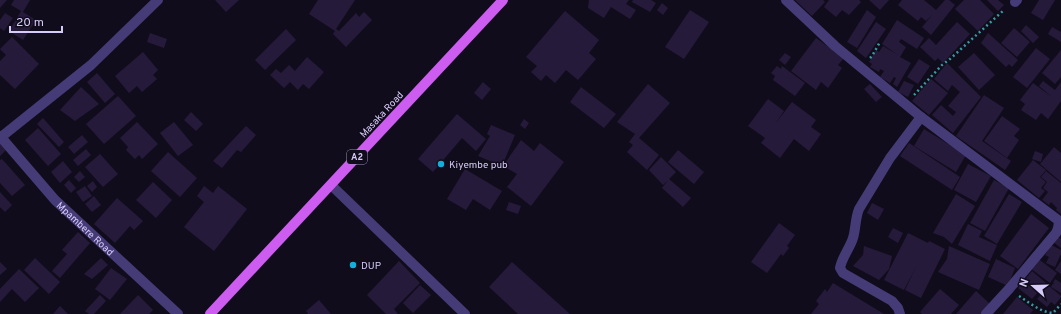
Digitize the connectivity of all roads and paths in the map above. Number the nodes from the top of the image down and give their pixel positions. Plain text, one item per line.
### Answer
1 (158, 0) edge
2 (503, 0) edge
3 (786, 0) edge
4 (1016, 1) edge
5 (905, 104) junction
6 (921, 117) junction
7 (0, 136) edge
8 (331, 185) junction
9 (1009, 289) junction
10 (1061, 304) edge
11 (178, 314) edge
12 (210, 314) edge
13 (465, 314) edge
14 (900, 314) edge
15 (986, 314) edge

1 - 7 street
2 - 8 main road, Masaka Road / A2
3 - 5 street
4 - 5 path
5 - 6 street
6 - 9 street
6 - 14 street
7 - 11 street, Mpambere Road
8 - 12 main road, Masaka Road / A2
8 - 13 street
9 - 10 path
9 - 15 street

